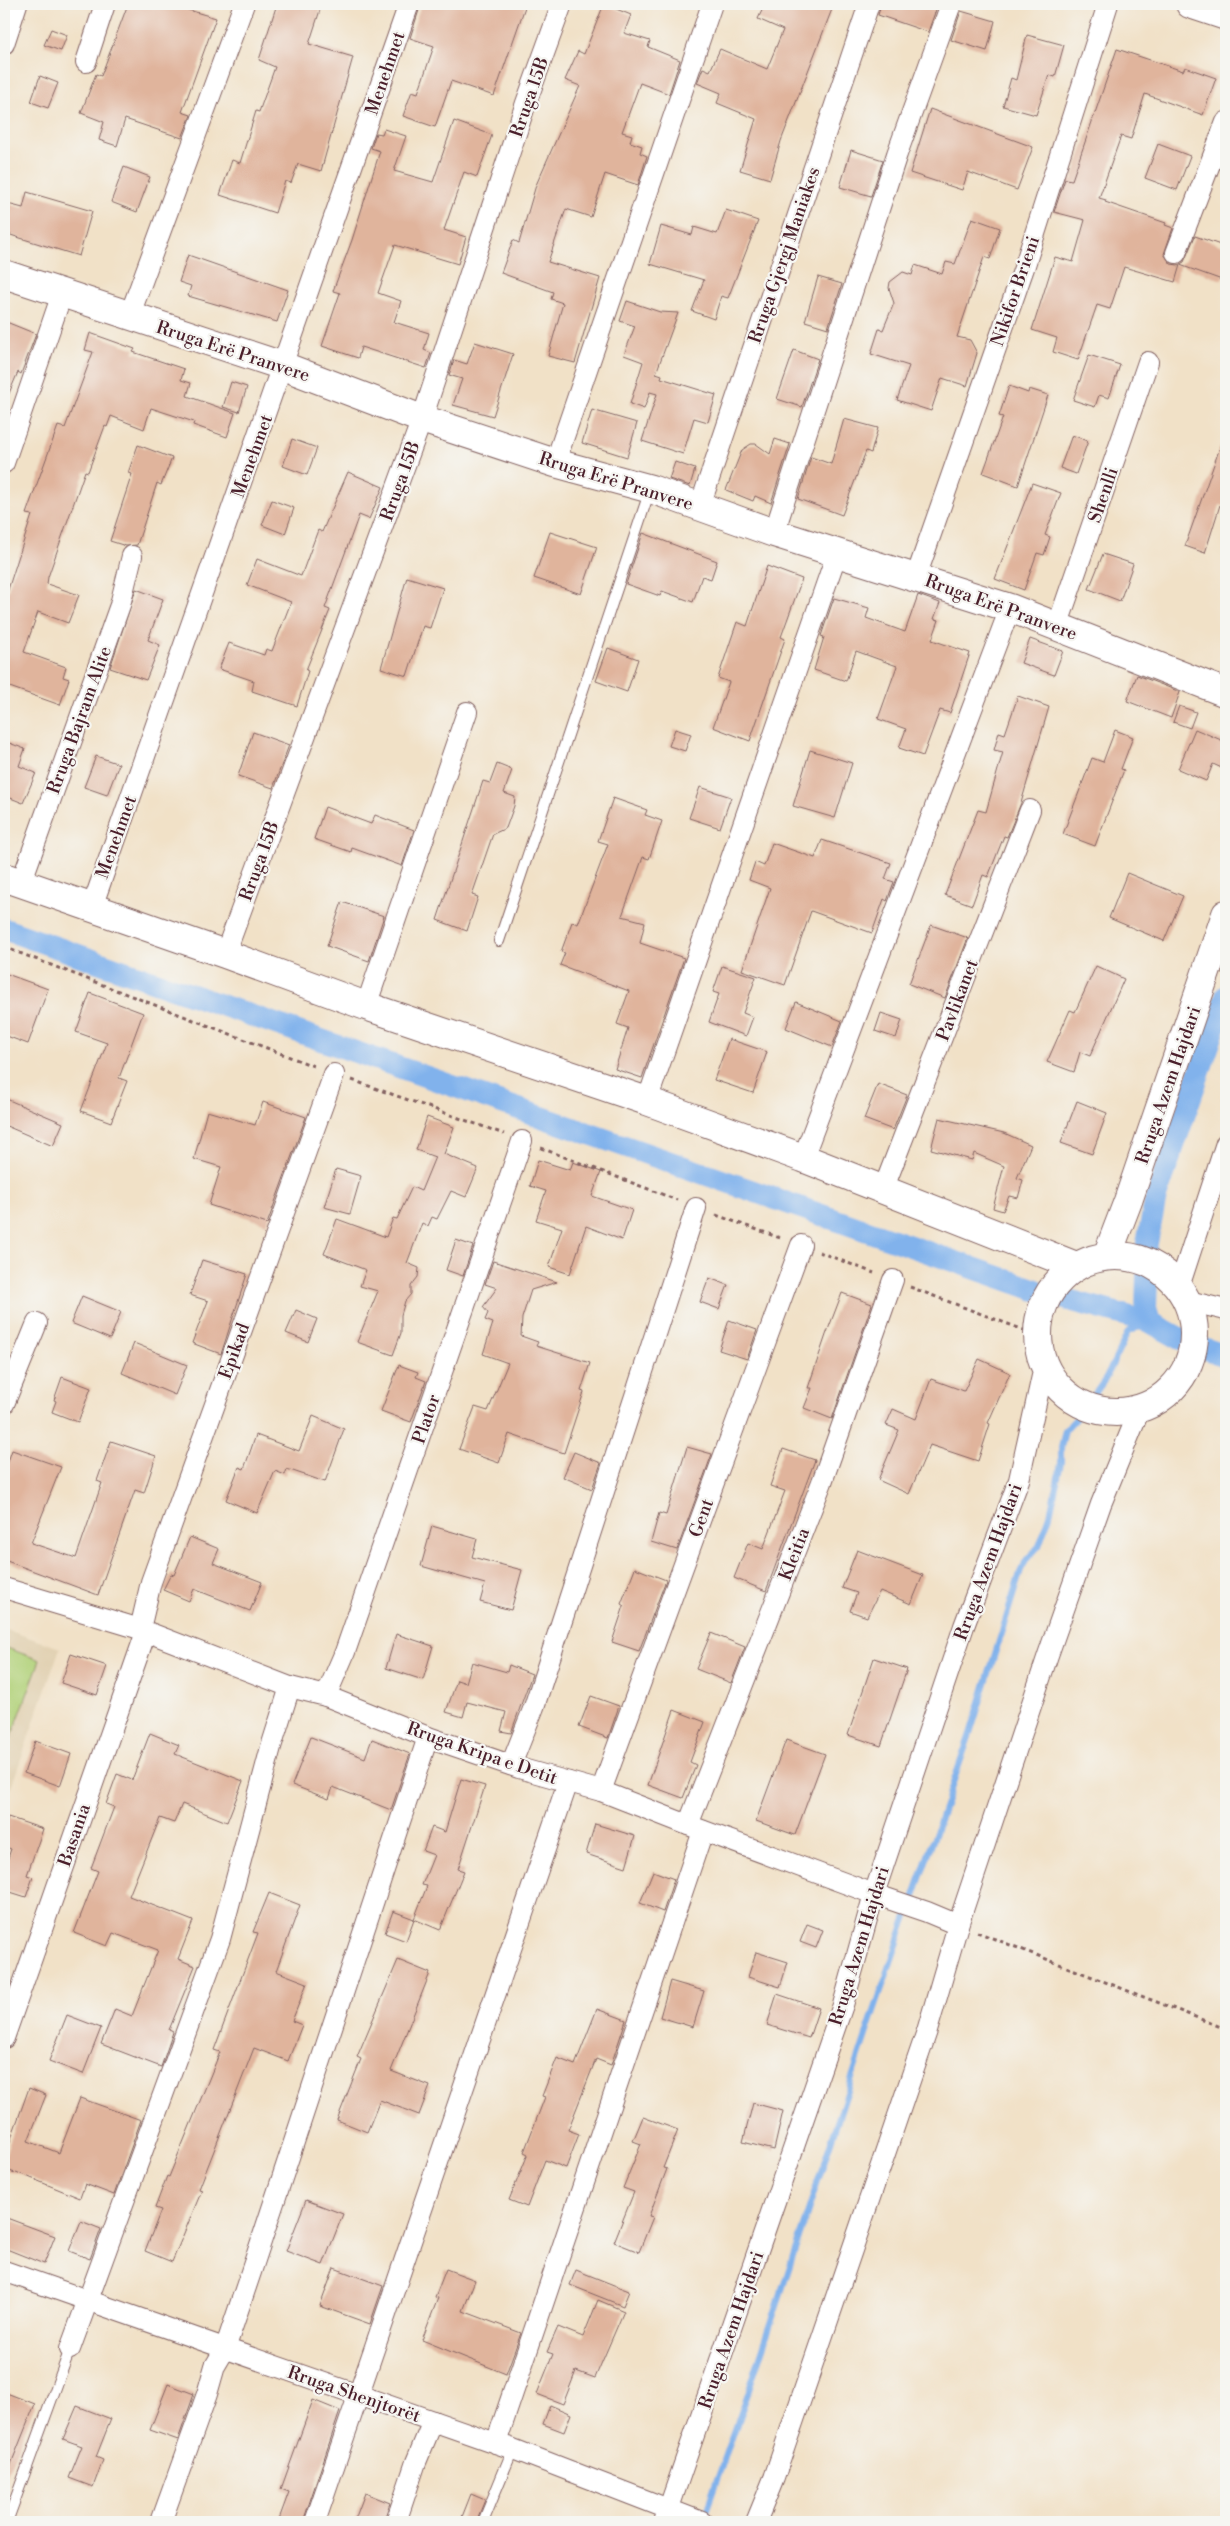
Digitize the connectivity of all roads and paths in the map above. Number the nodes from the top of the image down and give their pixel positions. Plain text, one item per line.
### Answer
1 (17, 4) edge
2 (105, 4) edge
3 (244, 4) edge
4 (409, 4) edge
5 (562, 4) edge
6 (712, 4) edge
7 (869, 4) edge
8 (952, 4) edge
9 (1108, 4) edge
10 (1190, 4) edge
11 (1226, 16) edge
12 (4, 44) edge
13 (86, 62) dead end
14 (1226, 122) edge
15 (1176, 253) dead end
16 (4, 274) edge
17 (62, 294) junction
18 (129, 316) junction
19 (1148, 362) dead end
20 (283, 366) junction
21 (422, 419) junction
22 (4, 463) edge
23 (555, 463) junction
24 (651, 489) junction
25 (700, 506) junction
26 (774, 533) junction
27 (837, 553) junction
28 (132, 556) dead end
29 (916, 577) junction
30 (1010, 608) junction
31 (1057, 627) junction
32 (1226, 694) edge
33 (467, 712) dead end
34 (1030, 810) dead end
35 (12, 880) edge
36 (92, 907) junction
37 (1226, 914) edge
38 (499, 941) dead end
39 (225, 954) junction
40 (366, 1006) junction
41 (334, 1074) dead end
42 (647, 1101) junction
43 (522, 1141) dead end
44 (1226, 1143) edge
45 (803, 1158) junction
46 (883, 1190) junction
47 (696, 1208) dead end
48 (801, 1245) dead end
49 (1107, 1256) junction
50 (1076, 1266) junction
51 (893, 1280) dead end
52 (1183, 1294) junction
53 (1226, 1310) edge
54 (37, 1323) dead end
55 (1044, 1367) junction
56 (4, 1404) edge
57 (1140, 1409) junction
58 (4, 1588) edge
59 (143, 1631) junction
60 (290, 1687) junction
61 (326, 1696) junction
62 (428, 1737) junction
63 (511, 1765) junction
64 (568, 1782) junction
65 (601, 1791) junction
66 (696, 1828) junction
67 (874, 1894) junction
68 (958, 1925) junction
69 (1226, 2029) edge
70 (4, 2038) edge
71 (4, 2272) edge
72 (87, 2300) junction
73 (70, 2349) joint
74 (225, 2349) junction
75 (360, 2394) junction
76 (433, 2421) junction
77 (504, 2446) junction
78 (667, 2515) edge
79 (696, 2520) edge
80 (7, 2522) edge
81 (161, 2522) edge
82 (315, 2522) edge
83 (396, 2522) edge
84 (483, 2522) edge
85 (756, 2522) edge

1 - 12 street
2 - 13 street
3 - 18 street
4 - 20 street, Menehmet
5 - 21 street, Rruga 15B
6 - 23 street
7 - 25 street, Rruga Gjergj Maniakes
8 - 26 street
9 - 29 street, Nikifor Brieni
10 - 11 street
14 - 15 street
16 - 17 street, Rruga Erë Pranvere
17 - 18 street, Rruga Erë Pranvere
17 - 22 street
18 - 20 street, Rruga Erë Pranvere
19 - 31 street, Shenlli
20 - 21 street, Rruga Erë Pranvere
20 - 36 street, Menehmet
21 - 23 street, Rruga Erë Pranvere
21 - 39 street, Rruga 15B
23 - 24 street, Rruga Erë Pranvere
24 - 25 street, Rruga Erë Pranvere
24 - 38 lane
25 - 26 street, Rruga Erë Pranvere
26 - 27 street, Rruga Erë Pranvere
27 - 29 street, Rruga Erë Pranvere
27 - 42 street
28 - 35 street, Rruga Bajram Alite
29 - 30 street, Rruga Erë Pranvere
30 - 31 street, Rruga Erë Pranvere
30 - 45 street
31 - 32 street, Rruga Erë Pranvere
33 - 40 street
34 - 46 street, Pavlikanet
35 - 36 street
36 - 39 street
37 - 49 street, Rruga Azem Hajdari
39 - 40 street
40 - 42 street
41 - 59 street, Epikad
42 - 45 street
43 - 61 street, Plator
44 - 52 street
45 - 46 street
46 - 50 street
47 - 63 street
48 - 65 street, Gent
49 - 50 street, Rruga Azem Hajdari
49 - 52 street, Rruga Azem Hajdari
50 - 55 street, Rruga Azem Hajdari
51 - 66 street, Kleitia
52 - 53 street
52 - 57 street, Rruga Azem Hajdari
54 - 56 street
55 - 57 street, Rruga Azem Hajdari
55 - 67 street, Rruga Azem Hajdari
57 - 68 street
58 - 59 street, Rruga Kripa e Detit
59 - 60 street, Rruga Kripa e Detit
59 - 70 street, Basania
60 - 61 street, Rruga Kripa e Detit
60 - 72 street
61 - 62 street, Rruga Kripa e Detit
62 - 63 street, Rruga Kripa e Detit
62 - 74 street
63 - 64 street, Rruga Kripa e Detit
64 - 65 street, Rruga Kripa e Detit
64 - 75 street
65 - 66 street, Rruga Kripa e Detit
66 - 67 street, Rruga Kripa e Detit
66 - 77 street, Kleitia
67 - 68 street, Rruga Kripa e Detit
67 - 78 street, Rruga Azem Hajdari
68 - 69 path
68 - 85 street
71 - 72 street, Rruga Shenjtorët
72 - 73 street
72 - 74 street, Rruga Shenjtorët
73 - 80 lane
74 - 75 street, Rruga Shenjtorët
74 - 81 street
75 - 76 street, Rruga Shenjtorët
75 - 82 street
76 - 77 street, Rruga Shenjtorët
76 - 83 street
77 - 78 street, Rruga Shenjtorët
77 - 84 lane
78 - 79 street, Rruga Shenjtorët

